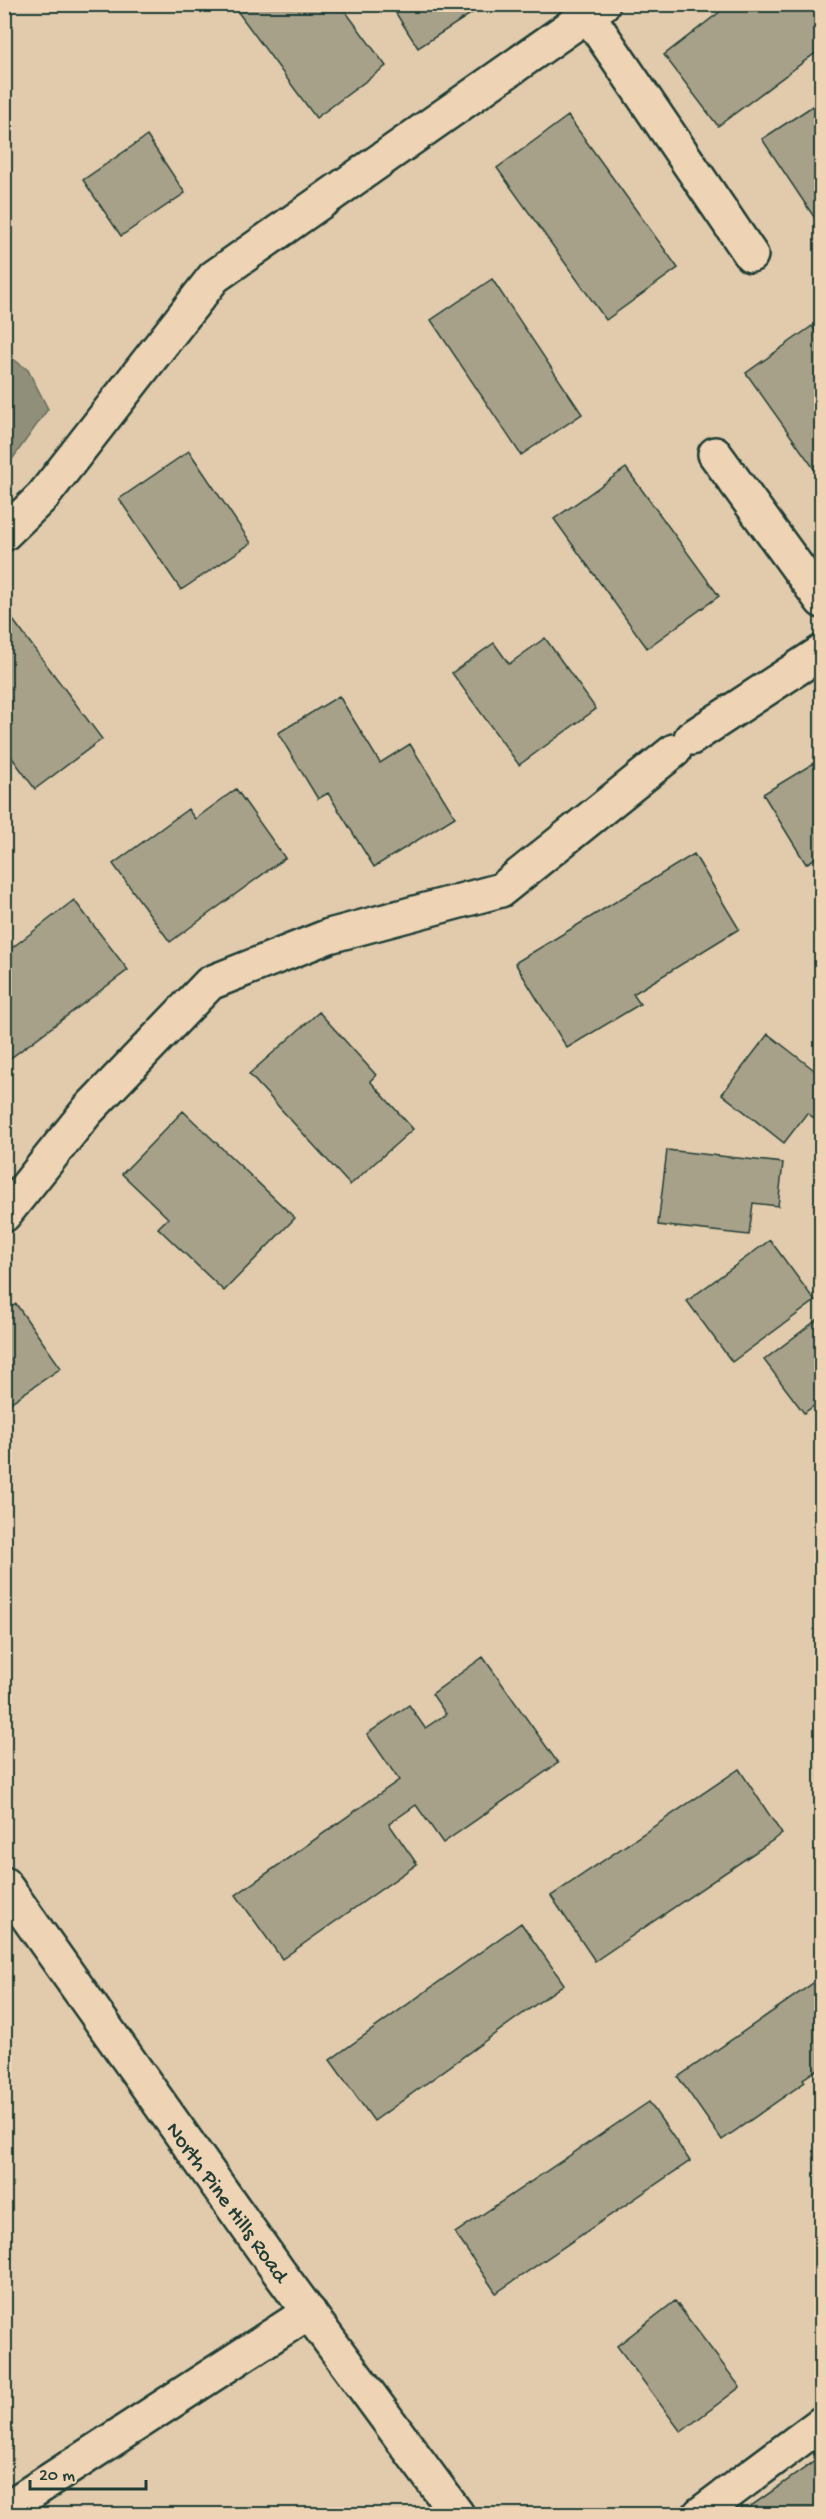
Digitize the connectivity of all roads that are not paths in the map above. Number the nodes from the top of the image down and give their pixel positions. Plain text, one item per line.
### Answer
1 (597, 8) edge
2 (751, 255) dead end
3 (715, 454) dead end
4 (4, 534) edge
5 (822, 601) edge
6 (822, 652) edge
7 (4, 1215) edge
8 (4, 1884) edge
9 (309, 2312) junction
10 (822, 2423) edge
11 (4, 2510) edge
12 (457, 2514) edge
13 (700, 2514) edge

1 - 2 street
1 - 4 street
3 - 5 street
6 - 7 street
8 - 9 street, North Pine Hills Road
9 - 11 street
9 - 12 street, North Pine Hills Road
10 - 13 street

